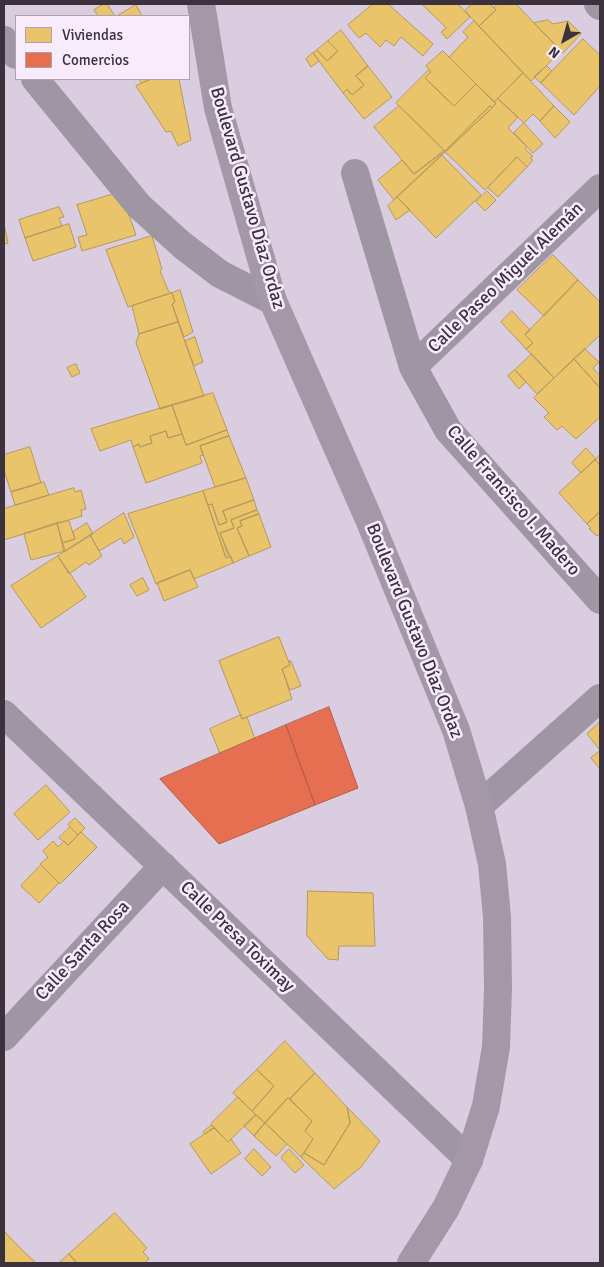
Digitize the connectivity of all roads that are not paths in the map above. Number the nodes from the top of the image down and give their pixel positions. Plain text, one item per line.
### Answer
1 (201, 4) edge
2 (4, 40) edge
3 (15, 54) edge
4 (37, 80) edge
5 (355, 173) dead end
6 (600, 188) edge
7 (273, 301) junction
8 (413, 368) junction
9 (600, 600) edge
10 (600, 698) edge
11 (4, 714) edge
12 (479, 806) junction
13 (163, 866) junction
14 (4, 1037) edge
15 (469, 1160) junction
16 (411, 1263) edge

1 - 7 main road, Boulevard Gustavo Díaz Ordaz
2 - 3 street
4 - 7 street
5 - 8 street, Calle Francisco I. Madero
6 - 8 street, Calle Paseo Miguel Alemán
7 - 12 main road, Boulevard Gustavo Díaz Ordaz
8 - 9 street, Calle Francisco I. Madero
10 - 12 street
11 - 13 street, Calle Presa Toximay
12 - 15 main road, Boulevard Gustavo Díaz Ordaz
13 - 14 street, Calle Santa Rosa
13 - 15 street, Calle Presa Toximay
15 - 16 main road, Boulevard Gustavo Díaz Ordaz

